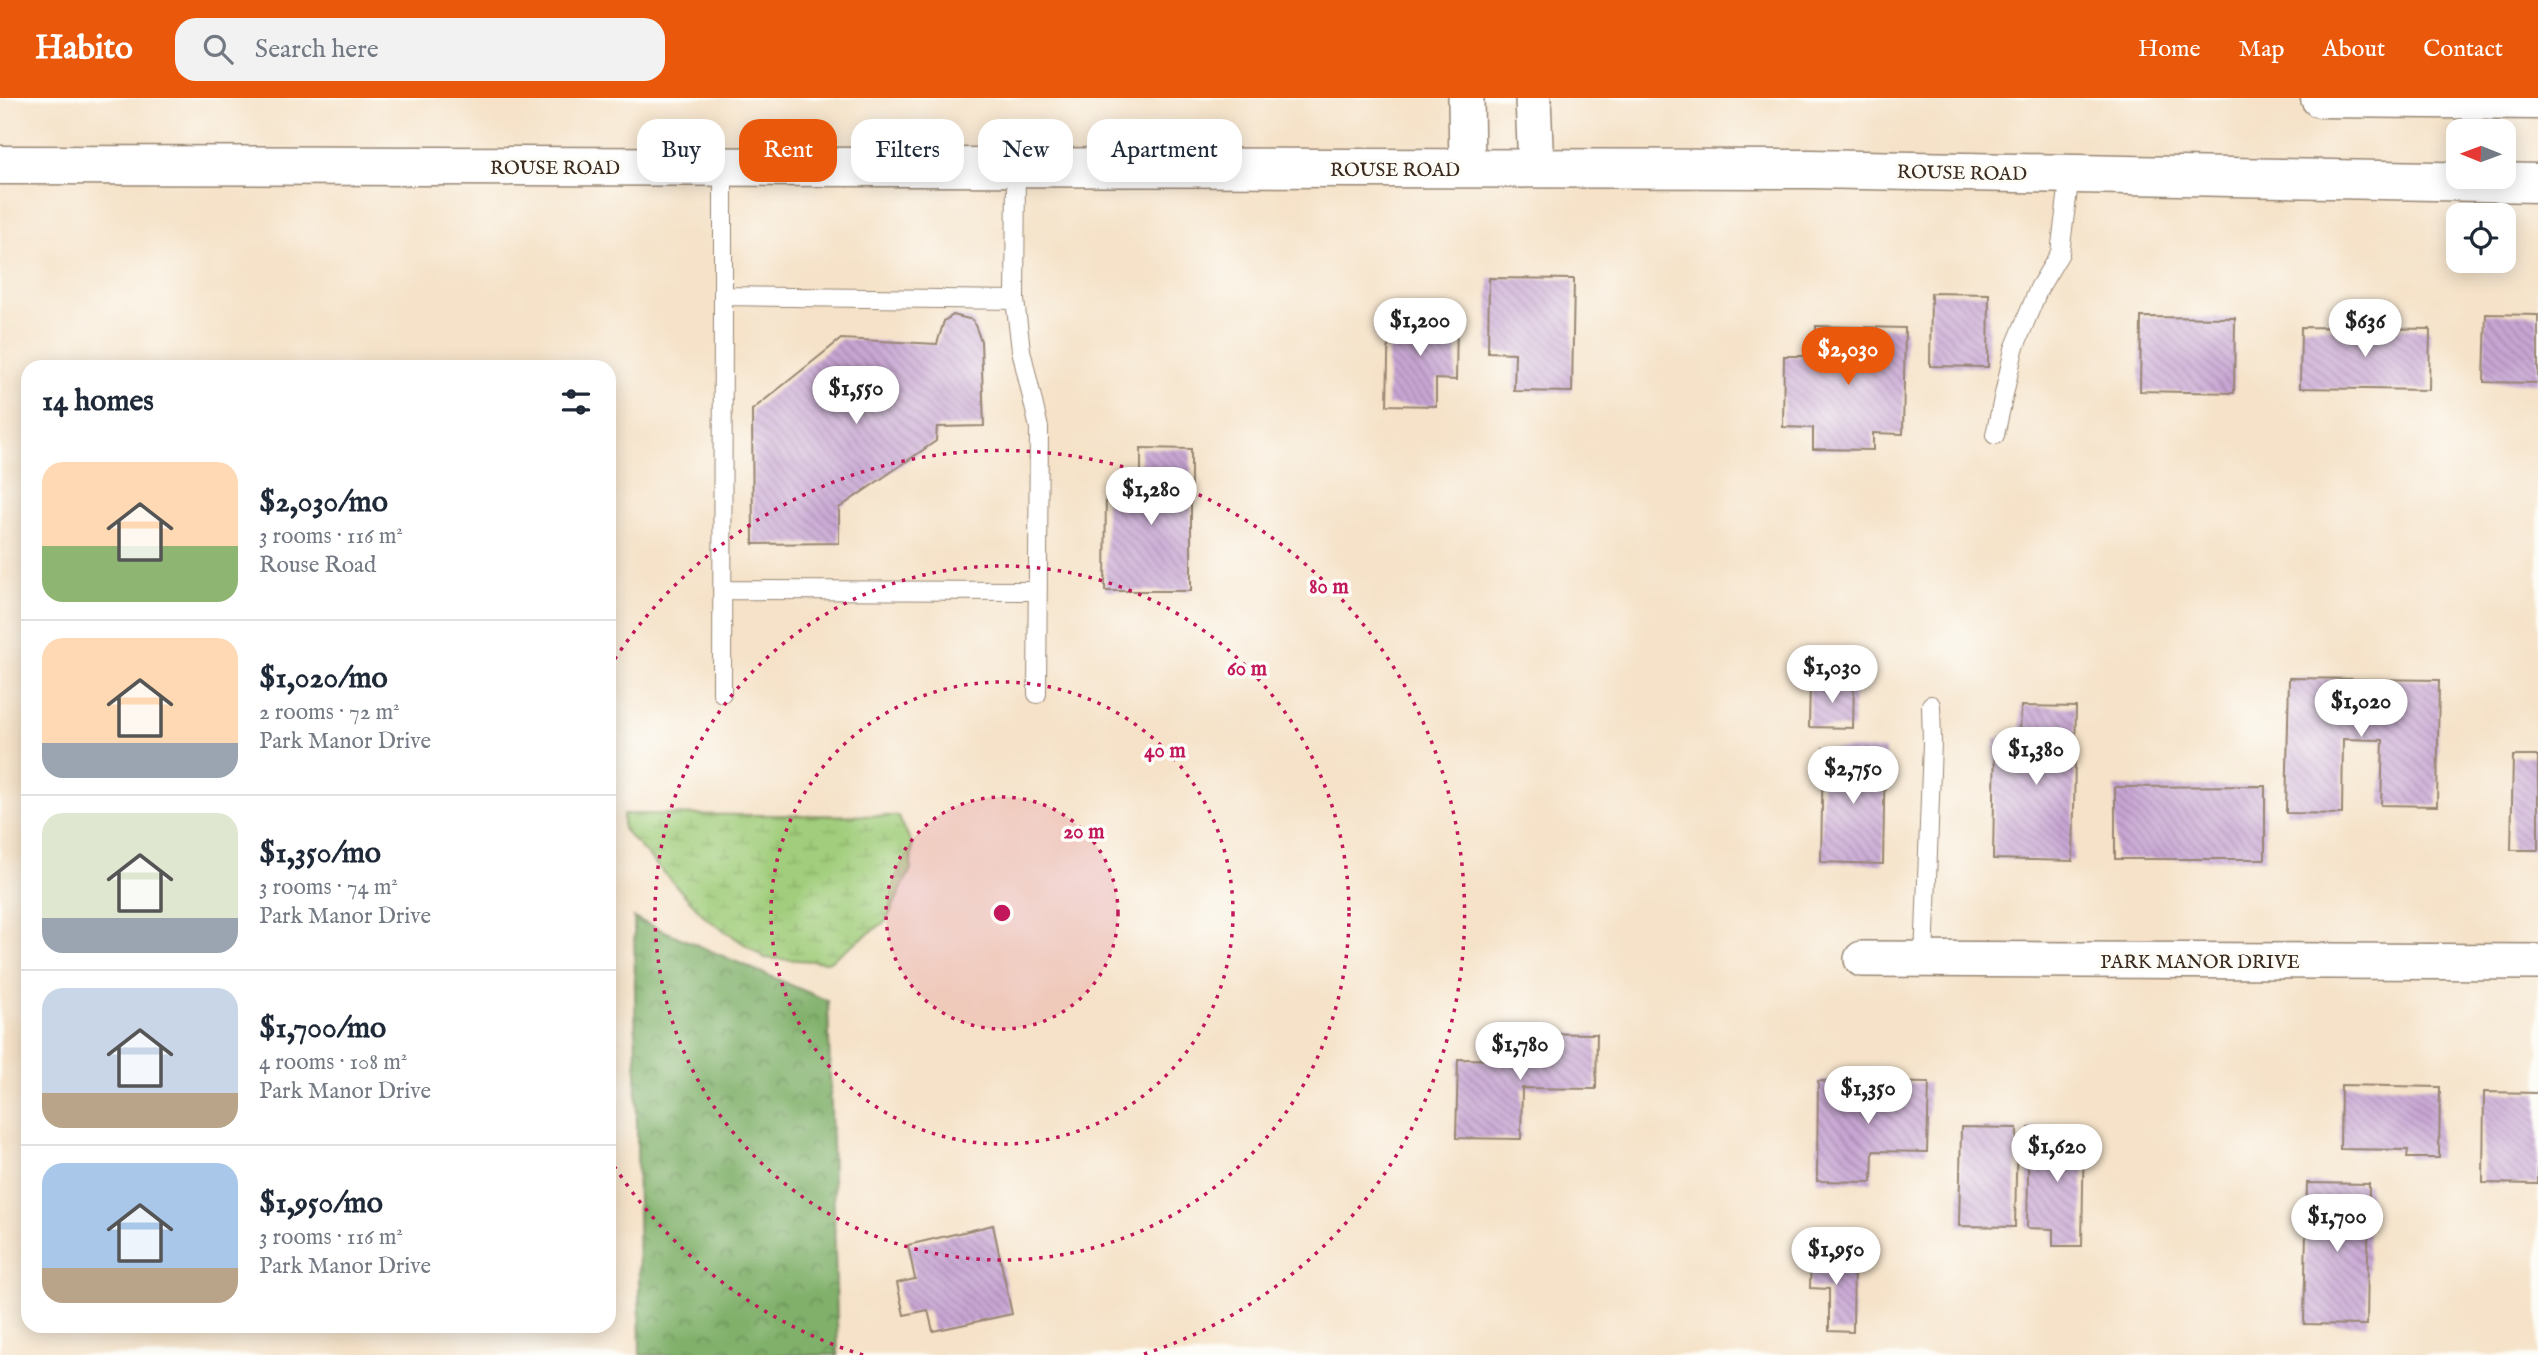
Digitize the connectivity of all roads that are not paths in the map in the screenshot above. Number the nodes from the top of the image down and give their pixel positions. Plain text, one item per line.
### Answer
1 (1466, 98) edge
2 (1533, 98) edge
3 (2320, 98) edge
4 (2538, 100) edge
5 (0, 166) edge
6 (637, 167) edge
7 (725, 167) edge
8 (978, 168) edge
9 (1073, 168) edge
10 (1467, 169) junction
11 (1536, 169) junction
12 (2070, 174) junction
13 (723, 182) edge
14 (1016, 182) edge
15 (2538, 183) edge
16 (723, 296) junction
17 (1015, 300) junction
18 (1995, 435) dead end
19 (722, 590) junction
20 (1038, 591) junction
21 (722, 693) dead end
22 (1037, 694) dead end
23 (1931, 705) dead end
24 (1862, 959) dead end
25 (1924, 960) junction
26 (2538, 962) edge

1 - 10 street
2 - 11 street
3 - 4 street
5 - 6 street, ROUSE ROAD
7 - 8 street, ROUSE ROAD
9 - 10 street, ROUSE ROAD
10 - 11 street, ROUSE ROAD
11 - 12 street, ROUSE ROAD
12 - 15 street, ROUSE ROAD
12 - 18 lane
13 - 16 lane
14 - 17 lane
16 - 17 lane
16 - 19 lane
17 - 20 lane
19 - 20 lane
19 - 21 lane
20 - 22 lane
23 - 25 lane
24 - 25 street, PARK MANOR DRIVE
25 - 26 street, PARK MANOR DRIVE

